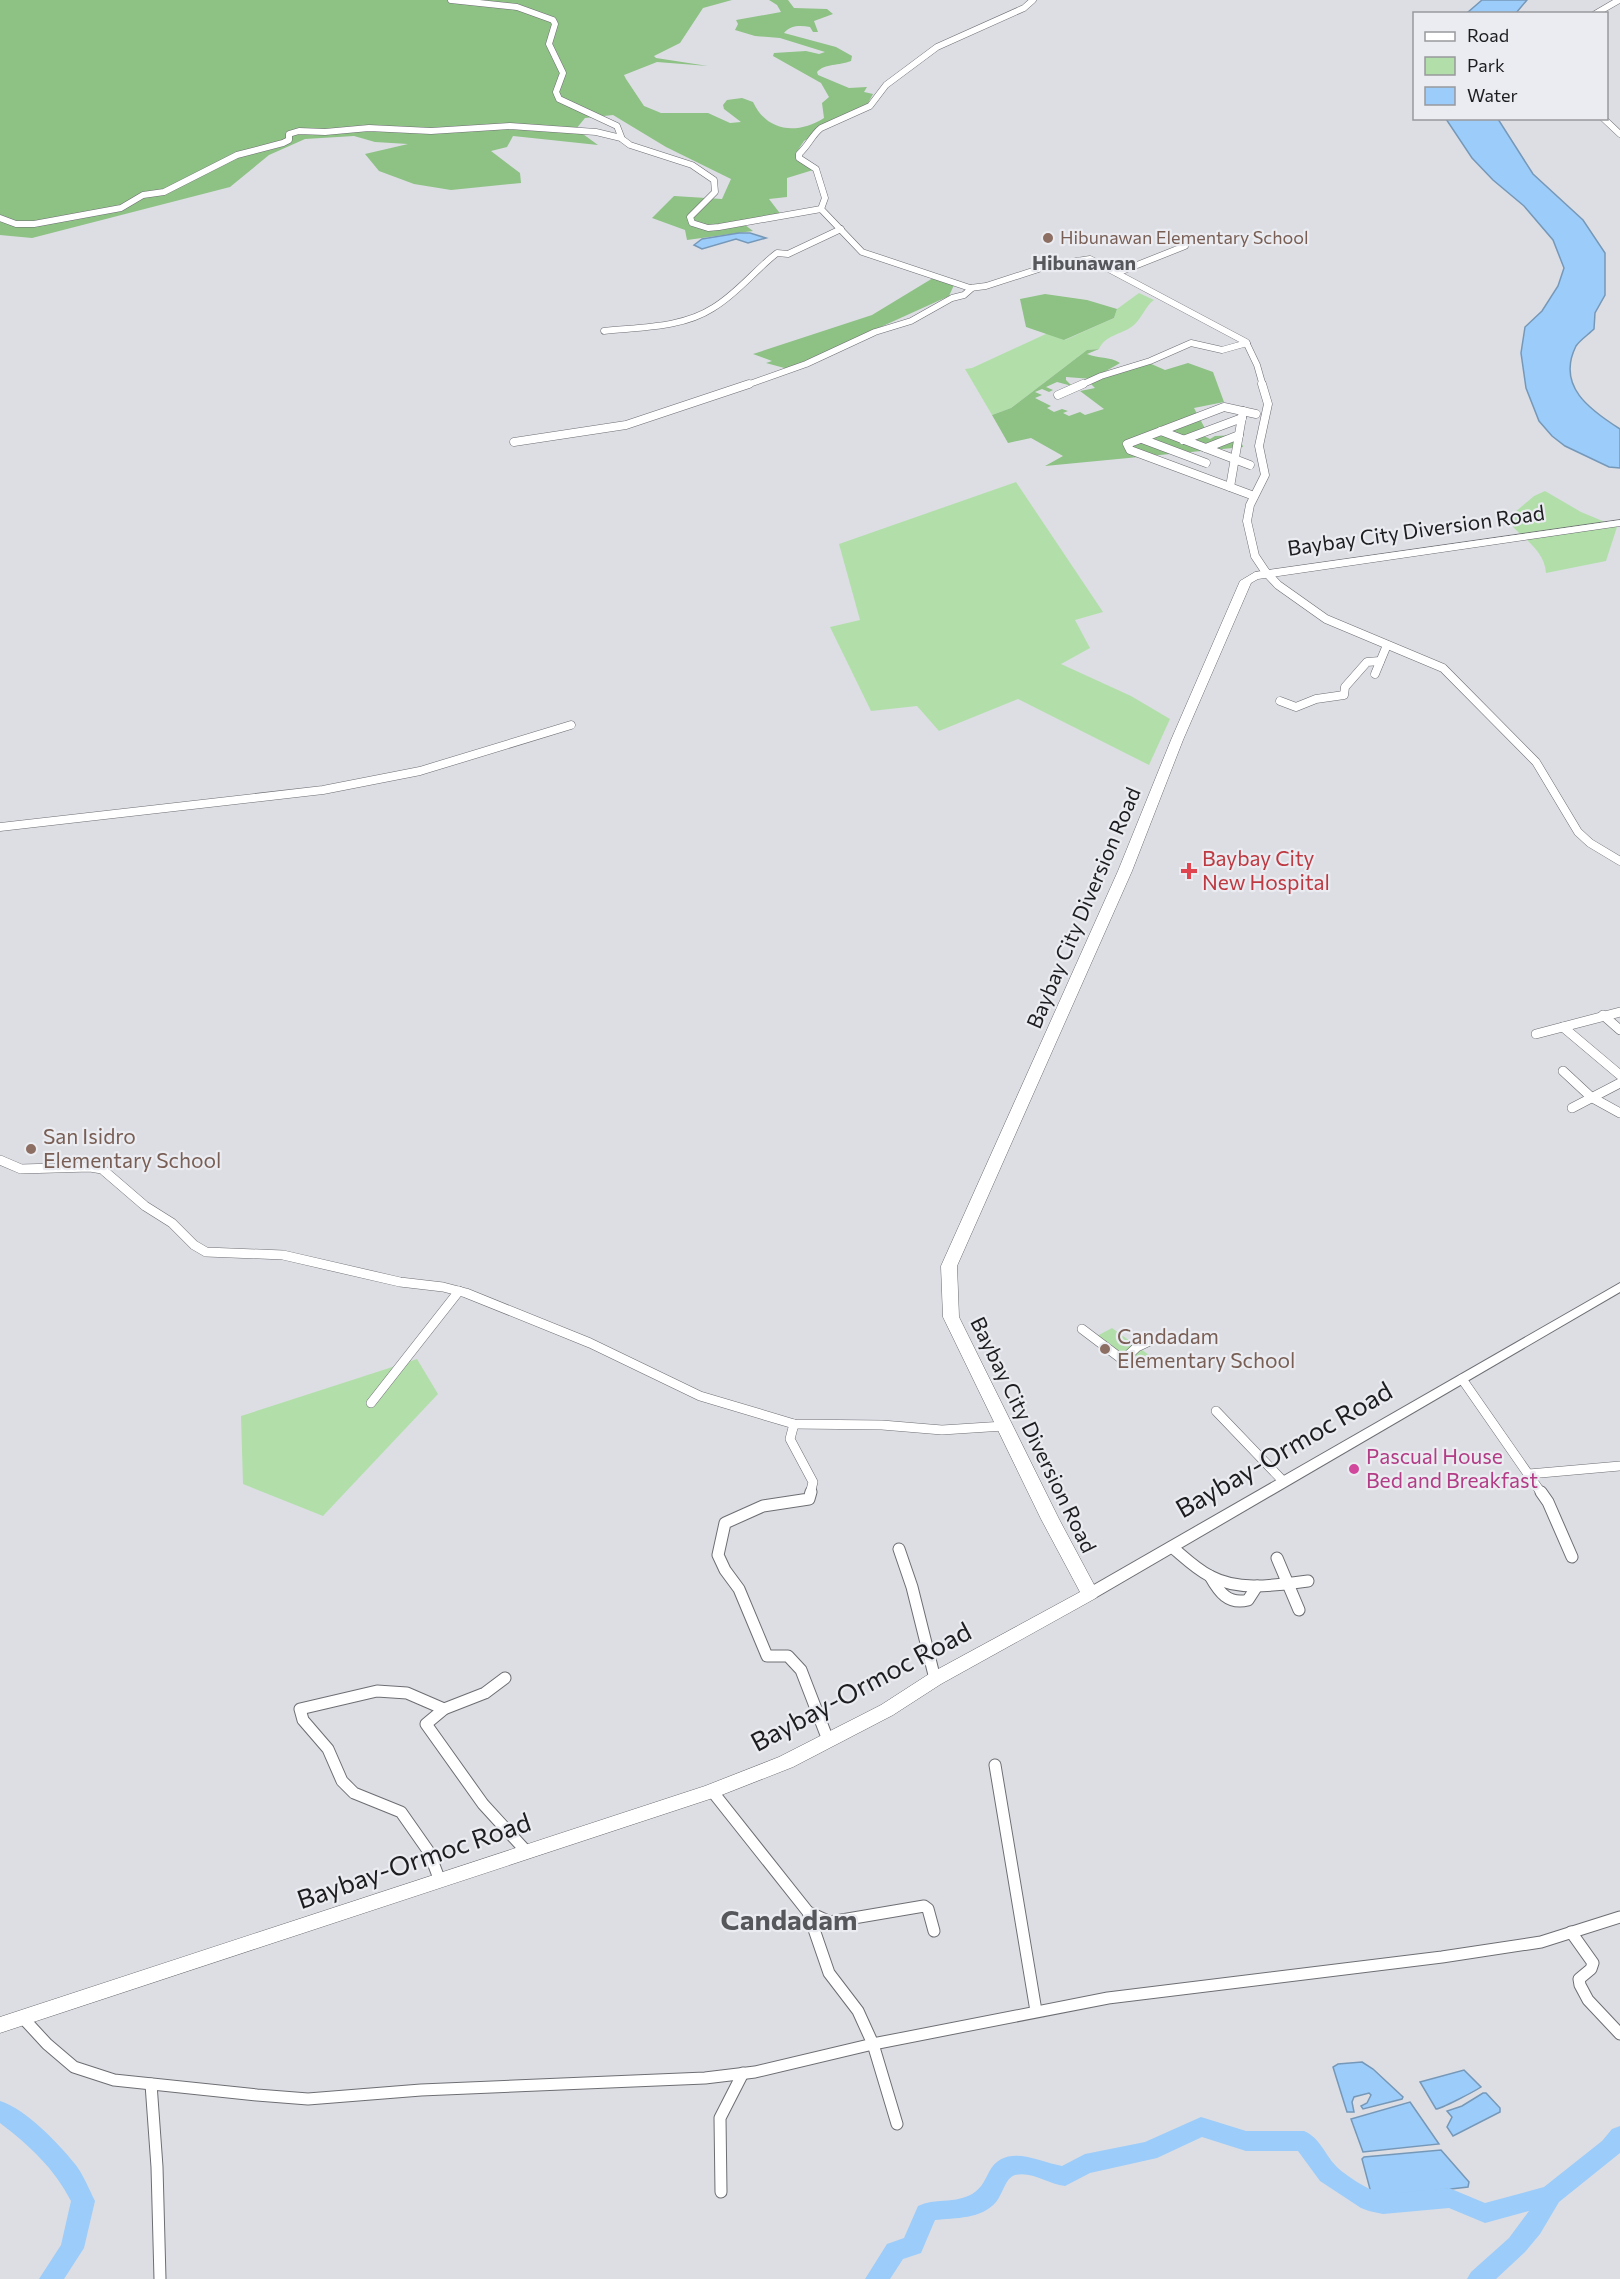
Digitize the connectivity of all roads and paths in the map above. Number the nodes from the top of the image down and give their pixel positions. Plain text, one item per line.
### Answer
1 (451, 0) edge
2 (1033, 0) edge
3 (1619, 0) edge
4 (1598, 12) edge
5 (1605, 120) edge
6 (1620, 134) edge
7 (621, 138) junction
8 (821, 209) junction
9 (0, 218) edge
10 (841, 229) junction
11 (1185, 246) dead end
12 (1117, 273) junction
13 (972, 288) junction
14 (604, 331) dead end
15 (1247, 343) junction
16 (1058, 395) dead end
17 (1243, 414) junction
18 (1256, 414) dead end
19 (1161, 431) junction
20 (1239, 435) junction
21 (1142, 439) junction
22 (1183, 440) junction
23 (514, 442) dead end
24 (1206, 448) junction
25 (1223, 455) junction
26 (1235, 459) junction
27 (1206, 463) junction
28 (1250, 465) dead end
29 (1190, 472) junction
30 (1230, 487) junction
31 (1254, 496) junction
32 (1620, 523) edge
33 (1268, 574) junction
34 (1387, 645) junction
35 (1380, 661) junction
36 (1374, 674) dead end
37 (1280, 701) dead end
38 (571, 725) dead end
39 (0, 827) edge
40 (1620, 861) edge
41 (1620, 1012) edge
42 (1603, 1015) junction
43 (1563, 1027) junction
44 (1620, 1030) edge
45 (1536, 1034) dead end
46 (1563, 1071) dead end
47 (1620, 1075) edge
48 (1620, 1083) edge
49 (1591, 1096) junction
50 (1572, 1108) dead end
51 (1620, 1113) edge
52 (0, 1160) edge
53 (1620, 1287) edge
54 (459, 1291) junction
55 (1082, 1329) dead end
56 (1152, 1340) dead end
57 (1462, 1378) junction
58 (371, 1403) dead end
59 (1216, 1411) dead end
60 (794, 1424) junction
61 (1004, 1426) junction
62 (1620, 1466) edge
63 (1529, 1474) junction
64 (1284, 1482) junction
65 (1172, 1546) junction
66 (898, 1549) dead end
67 (1572, 1557) dead end
68 (1277, 1558) dead end
69 (1210, 1576) junction
70 (1308, 1581) dead end
71 (1287, 1583) junction
72 (1257, 1586) junction
73 (1090, 1594) junction
74 (1299, 1610) dead end
75 (505, 1678) dead end
76 (935, 1679) junction
77 (444, 1709) junction
78 (828, 1740) junction
79 (995, 1765) dead end
80 (712, 1791) junction
81 (526, 1851) junction
82 (440, 1881) junction
83 (808, 1912) junction
84 (1620, 1917) edge
85 (934, 1930) dead end
86 (1571, 1932) junction
87 (1036, 2011) junction
88 (23, 2018) junction
89 (0, 2025) edge
90 (1620, 2034) edge
91 (873, 2044) junction
92 (742, 2073) junction
93 (151, 2084) junction
94 (897, 2124) dead end
95 (721, 2192) dead end
96 (160, 2279) edge

1 - 7 street
2 - 8 street
3 - 4 street
5 - 6 street
7 - 8 street
7 - 9 street
8 - 10 street
10 - 13 street
10 - 14 street
11 - 12 street
12 - 13 street
12 - 15 street
13 - 23 street
15 - 16 street
15 - 31 street
17 - 18 street
17 - 19 street
17 - 20 street
17 - 22 street
19 - 21 street
19 - 22 street
20 - 24 street
20 - 26 street
21 - 27 street
21 - 29 street
22 - 24 street
24 - 25 street
25 - 26 street
25 - 27 street
26 - 28 street
26 - 30 street
27 - 29 street
29 - 30 street
30 - 31 street
31 - 33 street
32 - 33 highway, Baybay City Diversion Road
33 - 34 street
33 - 61 highway, Baybay City Diversion Road
34 - 35 street
34 - 40 street
35 - 36 street
35 - 37 street
38 - 39 street
41 - 42 street
42 - 43 street
42 - 44 street
43 - 45 street
43 - 47 street
46 - 49 street
48 - 49 street
49 - 50 street
49 - 51 street
52 - 54 street
53 - 57 main road, Baybay-Ormoc Road
54 - 58 street
54 - 60 street
55 - 56 street
57 - 63 street
57 - 64 main road, Baybay-Ormoc Road
59 - 64 street
60 - 61 street
60 - 78 street
61 - 73 highway, Baybay City Diversion Road
62 - 63 street
63 - 67 street
64 - 65 main road, Baybay-Ormoc Road
65 - 69 street
65 - 73 main road, Baybay-Ormoc Road
66 - 76 street
68 - 71 street
69 - 72 street
69 - 72 street
70 - 71 street
71 - 72 street
71 - 74 street
73 - 76 highway, Baybay-Ormoc Road
75 - 77 street
76 - 78 highway, Baybay-Ormoc Road
77 - 81 street
77 - 82 street
78 - 80 highway, Baybay-Ormoc Road
79 - 87 street
80 - 81 highway, Baybay-Ormoc Road
80 - 83 street
81 - 82 highway, Baybay-Ormoc Road
82 - 88 highway, Baybay-Ormoc Road
83 - 85 street
83 - 91 street
84 - 86 street
86 - 87 street
86 - 90 street
87 - 91 street
88 - 89 highway, Baybay-Ormoc Road
88 - 93 street
91 - 92 street
91 - 94 street
92 - 93 street
92 - 95 street
93 - 96 street

